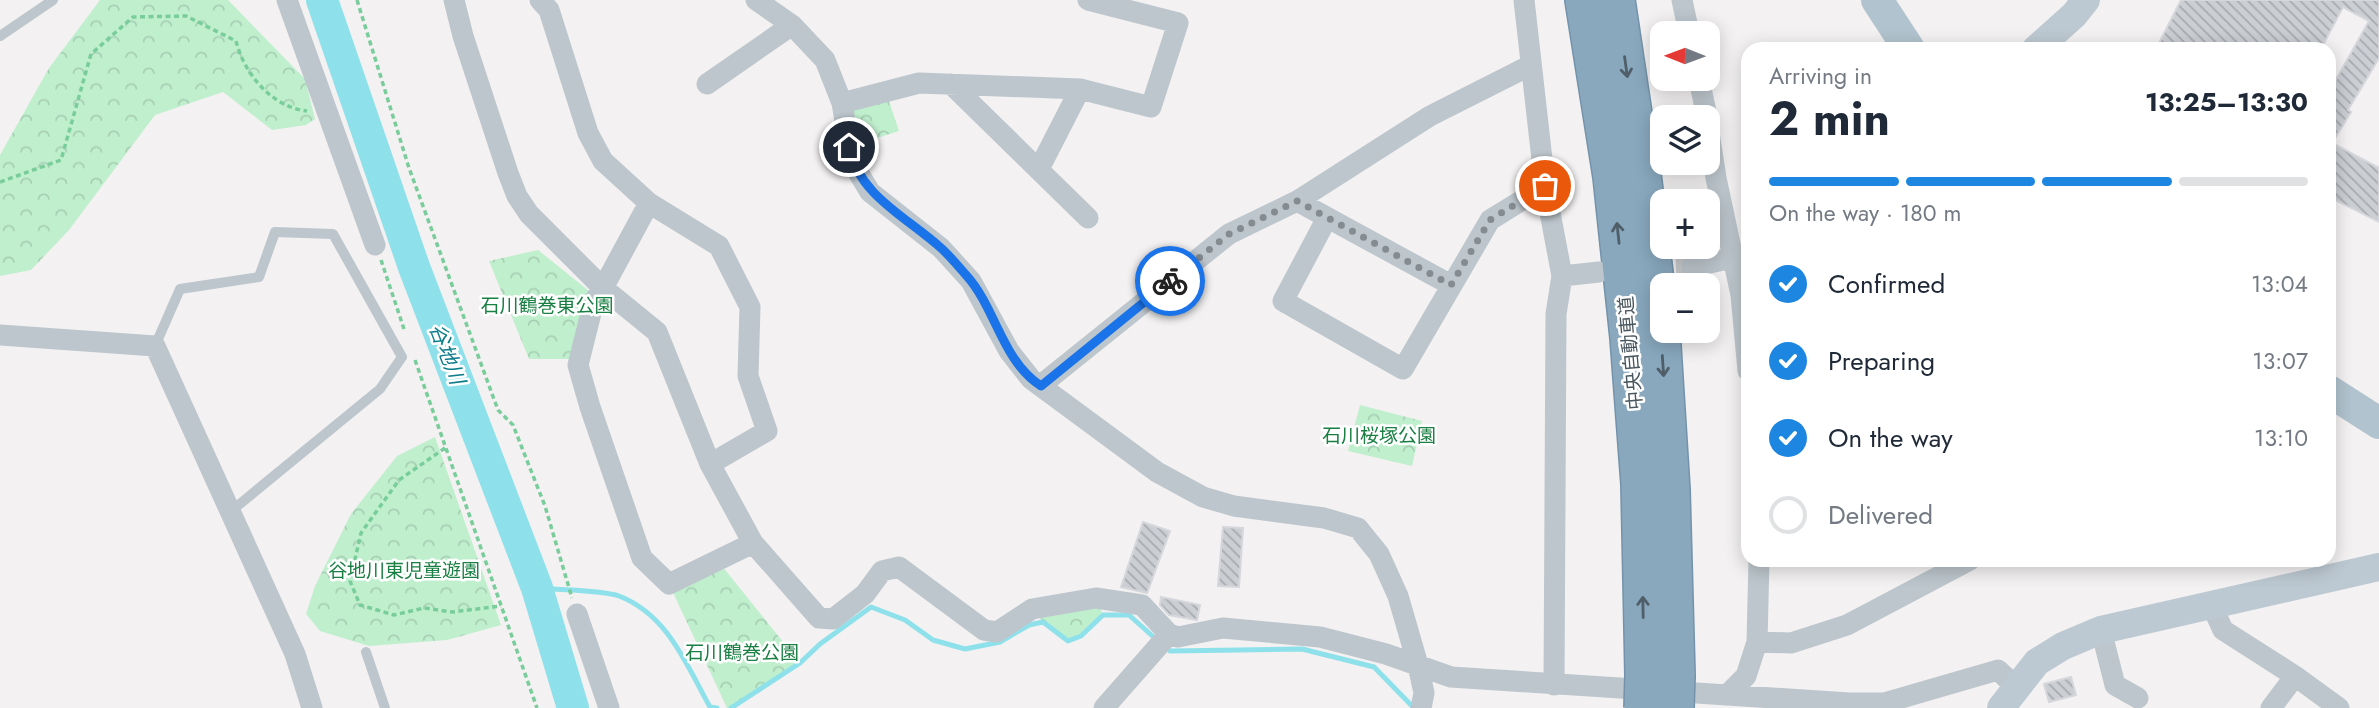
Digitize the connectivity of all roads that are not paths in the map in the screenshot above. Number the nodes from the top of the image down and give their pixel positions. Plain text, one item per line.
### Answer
1 (54, 0) edge
2 (287, 0) edge
3 (454, 0) edge
4 (541, 0) edge
5 (756, 0) edge
6 (1088, 0) edge
7 (1524, 0) edge
8 (1584, 0) edge
9 (1616, 0) edge
10 (1682, 0) edge
11 (1877, 0) edge
12 (2086, 0) edge
13 (1686, 21) edge
14 (792, 25) junction
15 (0, 36) edge
16 (1904, 42) edge
17 (2044, 42) edge
18 (1531, 65) junction
19 (707, 84) dead end
20 (951, 84) junction
21 (1080, 89) junction
22 (842, 103) junction
23 (1038, 169) junction
24 (1717, 175) edge
25 (1545, 186) junction
26 (1297, 201) junction
27 (649, 203) junction
28 (1088, 218) dead end
29 (1327, 218) junction
30 (375, 245) road end
31 (1732, 258) junction
32 (1692, 267) tunnel mouth
33 (1599, 272) dead end
34 (1562, 276) junction
35 (1451, 285) junction
36 (603, 288) junction
37 (1741, 295) edge
38 (0, 335) edge
39 (155, 346) junction
40 (1041, 386) junction
41 (2336, 395) edge
42 (2379, 423) edge
43 (710, 464) junction
44 (230, 512) junction
45 (753, 543) junction
46 (1759, 567) edge
47 (1957, 567) edge
48 (2379, 567) edge
49 (2211, 604) junction
50 (575, 608) road end
51 (2101, 630) junction
52 (1162, 642) junction
53 (1757, 642) junction
54 (366, 652) dead end
55 (1418, 665) junction
56 (2295, 676) junction
57 (1554, 685) junction
58 (1645, 694) edge
59 (1727, 695) junction
60 (2009, 698) edge
61 (2138, 698) dead end
62 (1422, 706) edge
63 (312, 708) edge
64 (385, 708) edge
65 (610, 708) edge
66 (1104, 708) edge
67 (2271, 708) edge
68 (2339, 708) edge

1 - 15 lane
2 - 30 street
3 - 36 street
4 - 27 street
5 - 14 street
6 - 21 street
7 - 18 street
58 -> 8 highway, 中央自動車道
9 -> 58 highway, 中央自動車道
10 - 13 street
11 - 16 main road
12 - 17 street
14 - 19 street
14 - 22 street
18 - 25 street
18 - 26 street
20 - 21 street
20 - 22 street
20 - 23 street
21 - 23 street
22 - 40 street
23 - 28 street
24 - 31 street
25 - 34 street
25 - 35 street
26 - 29 street
26 - 40 street
27 - 36 street
27 - 43 street
29 - 35 street
29 - 35 street
31 - 32 street
31 - 37 street
33 - 34 street
34 - 57 street
36 - 43 street
36 - 45 street
38 - 39 street
39 - 44 street
39 - 44 lane
40 - 55 street
41 - 42 main road
43 - 45 street
44 - 63 street
45 - 52 street
46 - 53 street
47 - 53 street
48 - 49 street
49 - 51 street
49 - 56 street
50 - 65 street
51 - 60 street
51 - 61 street
52 - 55 street
52 - 66 street
53 - 59 street
54 - 64 lane
55 - 57 street
55 - 62 street
56 - 67 street
56 - 68 street
57 - 58 street
58 - 59 street
59 - 60 street

